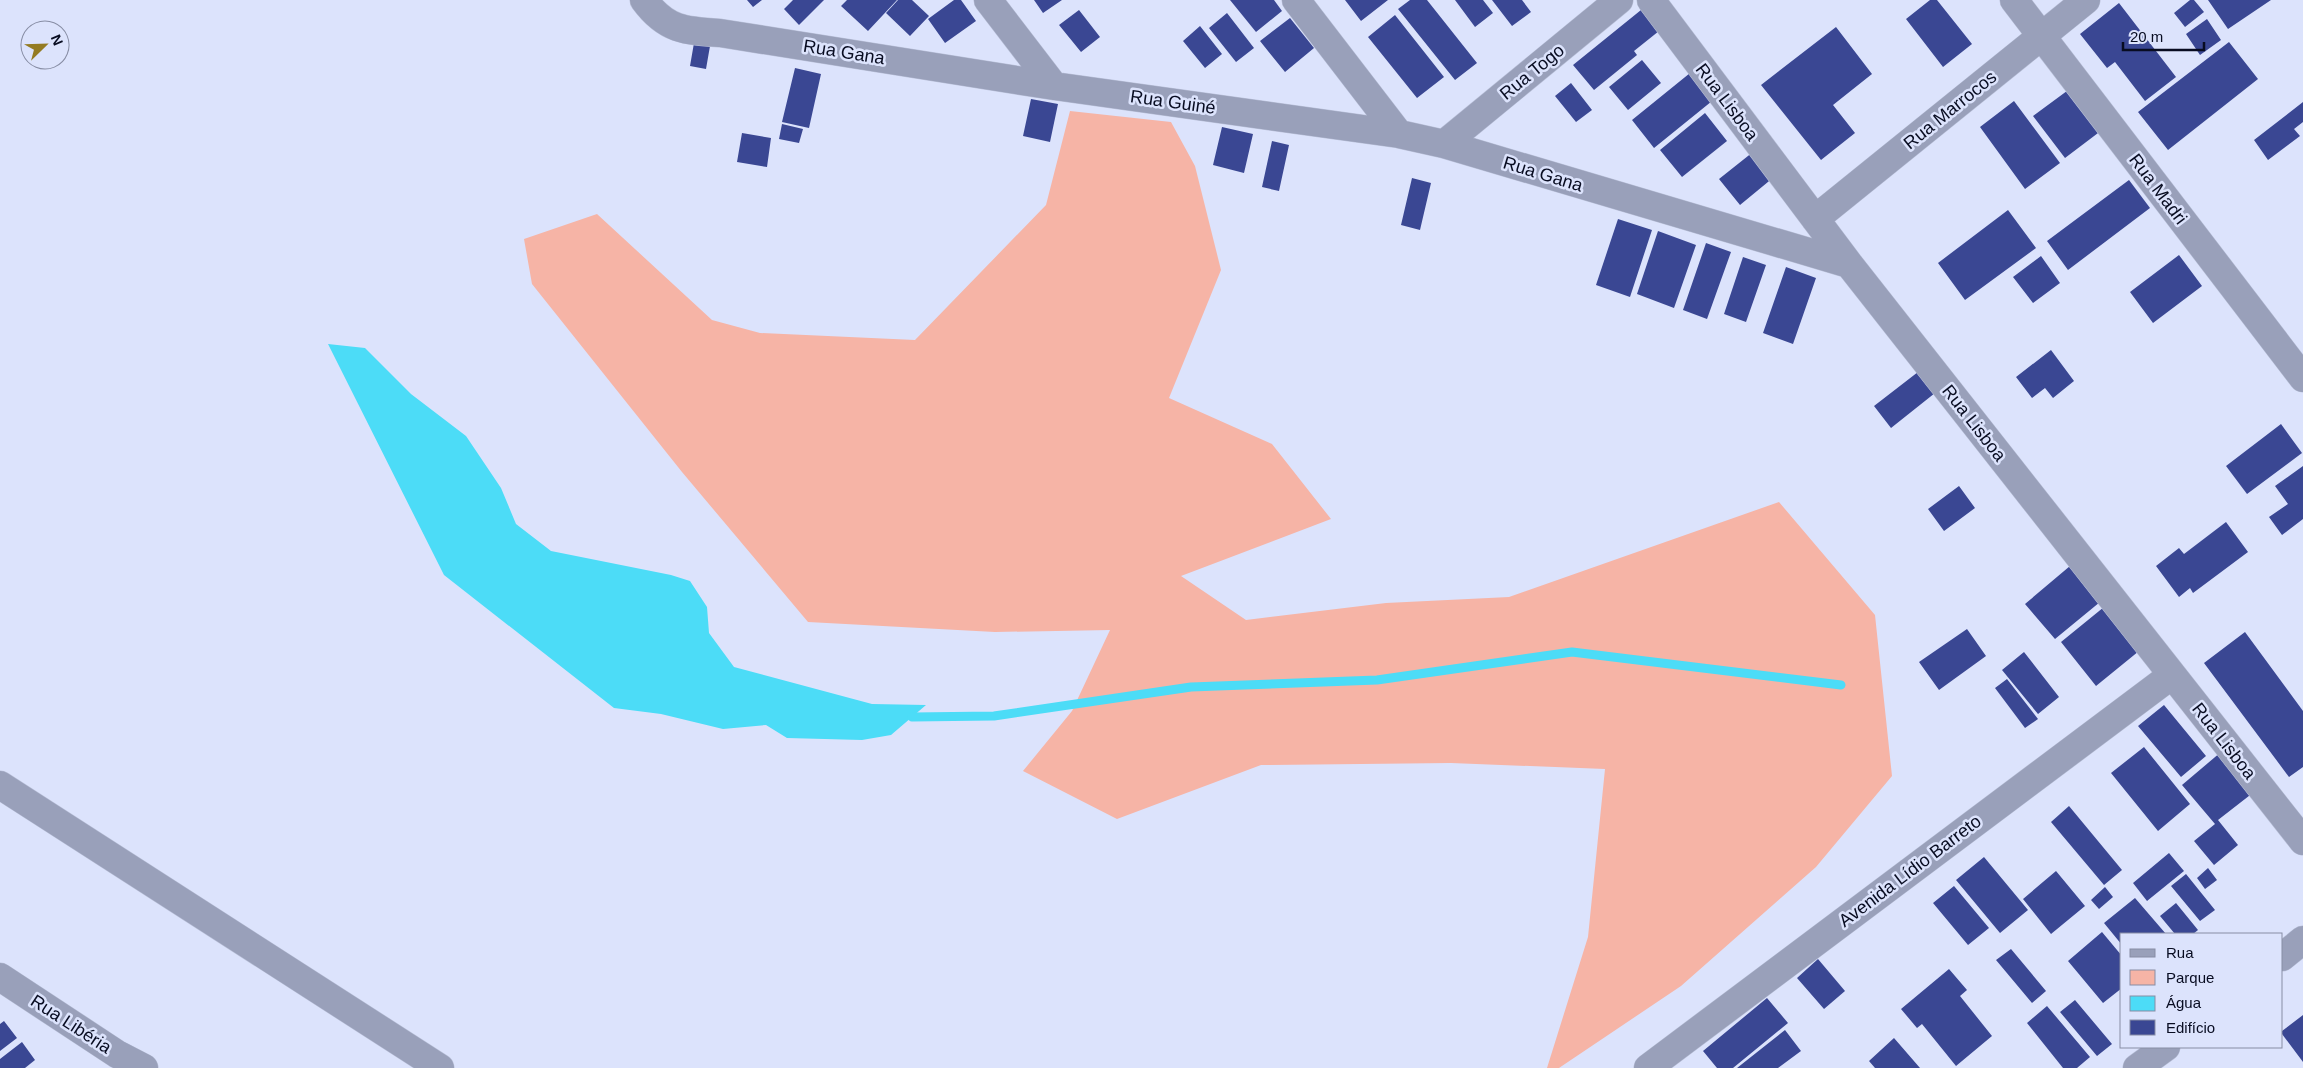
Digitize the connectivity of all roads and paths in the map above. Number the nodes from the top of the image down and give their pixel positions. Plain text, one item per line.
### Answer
1 (644, 0) edge
2 (988, 0) edge
3 (1296, 0) edge
4 (1619, 0) edge
5 (1651, 0) edge
6 (2014, 0) edge
7 (2086, 0) edge
8 (2041, 36) junction
9 (1054, 86) junction
10 (1398, 134) junction
11 (1444, 144) junction
12 (1815, 219) junction
13 (1849, 264) junction
14 (2303, 378) edge
15 (2172, 675) junction
16 (0, 785) edge
17 (2303, 841) edge
18 (2303, 940) edge
19 (2283, 956) edge
20 (0, 977) edge
21 (2165, 1056) edge
22 (121, 1061) edge
23 (144, 1068) edge
24 (440, 1068) edge
25 (1648, 1068) edge
26 (2137, 1068) edge

1 - 9 street, Rua Gana
2 - 9 street
3 - 10 street
4 - 11 street, Rua Togo
5 - 12 street, Rua Lisboa
6 - 8 street, Rua Madri
7 - 8 street, Rua Marrocos
8 - 12 street, Rua Marrocos
8 - 14 street, Rua Madri
9 - 10 street, Rua Guiné
10 - 11 street, Rua Gana
11 - 13 street, Rua Gana
12 - 13 street, Rua Lisboa
13 - 15 street, Rua Lisboa
15 - 17 street, Rua Lisboa
15 - 25 street, Avenida Lídio Barreto
16 - 24 street
18 - 19 street
20 - 22 street, Rua Libéria
21 - 26 street
22 - 23 street, Rua Libéria

